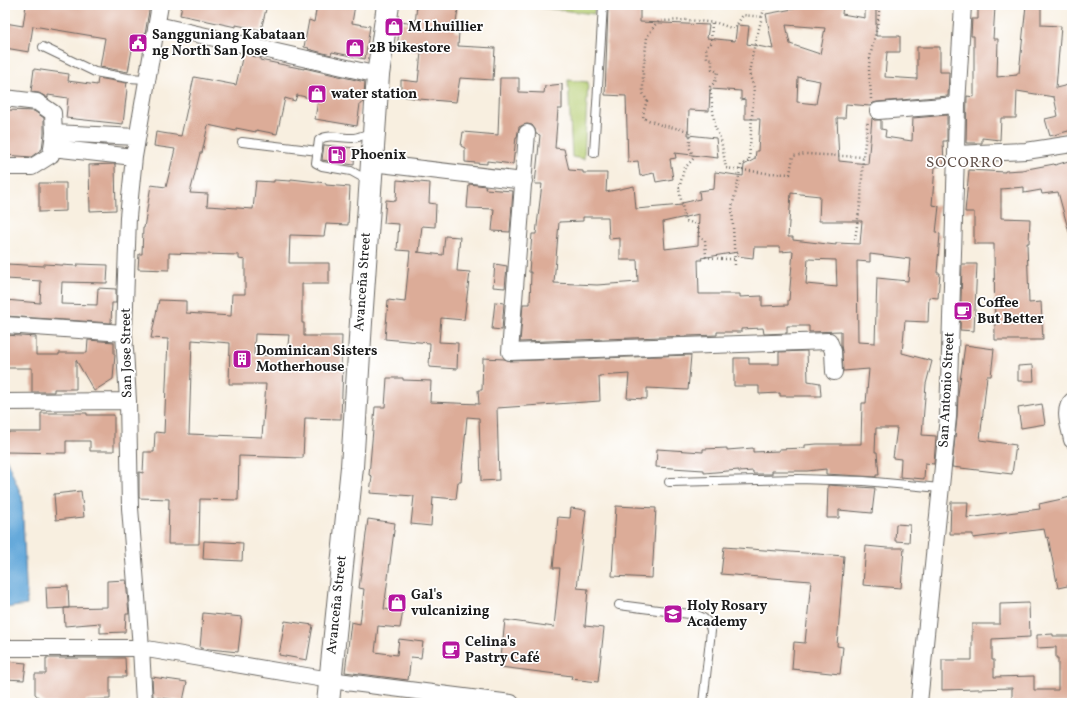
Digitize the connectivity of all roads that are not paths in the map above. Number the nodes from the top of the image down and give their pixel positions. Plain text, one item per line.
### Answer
1 (160, 5) edge
2 (388, 5) edge
3 (603, 5) edge
4 (962, 5) edge
5 (157, 25) junction
6 (43, 47) dead end
7 (378, 75) junction
8 (147, 78) junction
9 (5, 98) edge
10 (957, 105) junction
11 (878, 111) dead end
12 (374, 132) junction
13 (54, 133) junction
14 (527, 133) dead end
15 (137, 137) junction
16 (242, 142) dead end
17 (1072, 144) edge
18 (52, 148) junction
19 (318, 151) junction
20 (594, 152) dead end
21 (956, 154) junction
22 (134, 158) junction
23 (5, 167) edge
24 (371, 172) junction
25 (524, 181) junction
26 (5, 325) edge
27 (124, 333) junction
28 (834, 372) dead end
29 (1072, 401) edge
30 (5, 402) edge
31 (128, 402) junction
32 (1072, 440) edge
33 (669, 482) dead end
34 (940, 488) junction
35 (619, 605) dead end
36 (5, 648) edge
37 (141, 648) junction
38 (330, 680) junction
39 (144, 703) edge
40 (328, 703) edge
41 (511, 703) edge
42 (703, 703) edge
43 (919, 703) edge

1 - 5 street, San Jose Street
2 - 7 main road, Avanceña Street
3 - 20 lane
4 - 10 street, San Antonio Street
5 - 7 street
5 - 8 street, San Jose Street
6 - 8 lane
7 - 12 main road, Avanceña Street
8 - 15 street, San Jose Street
9 - 13 street
10 - 11 street
10 - 21 street, San Antonio Street
12 - 19 lane
12 - 24 main road, Avanceña Street
13 - 15 street
13 - 18 street
14 - 25 street
15 - 22 street, San Jose Street
16 - 19 lane
17 - 21 street
18 - 22 street
18 - 23 street
19 - 24 lane
21 - 34 street, San Antonio Street
22 - 27 street, San Jose Street
24 - 25 street
24 - 38 main road, Avanceña Street
25 - 28 street
26 - 27 street
27 - 31 street, San Jose Street
29 - 32 street
30 - 31 street
31 - 37 street, San Jose Street
33 - 34 lane
34 - 43 street, San Antonio Street
35 - 42 lane
36 - 37 street
37 - 38 street
37 - 39 street, San Jose Street
38 - 40 main road, Avanceña Street
38 - 41 street

